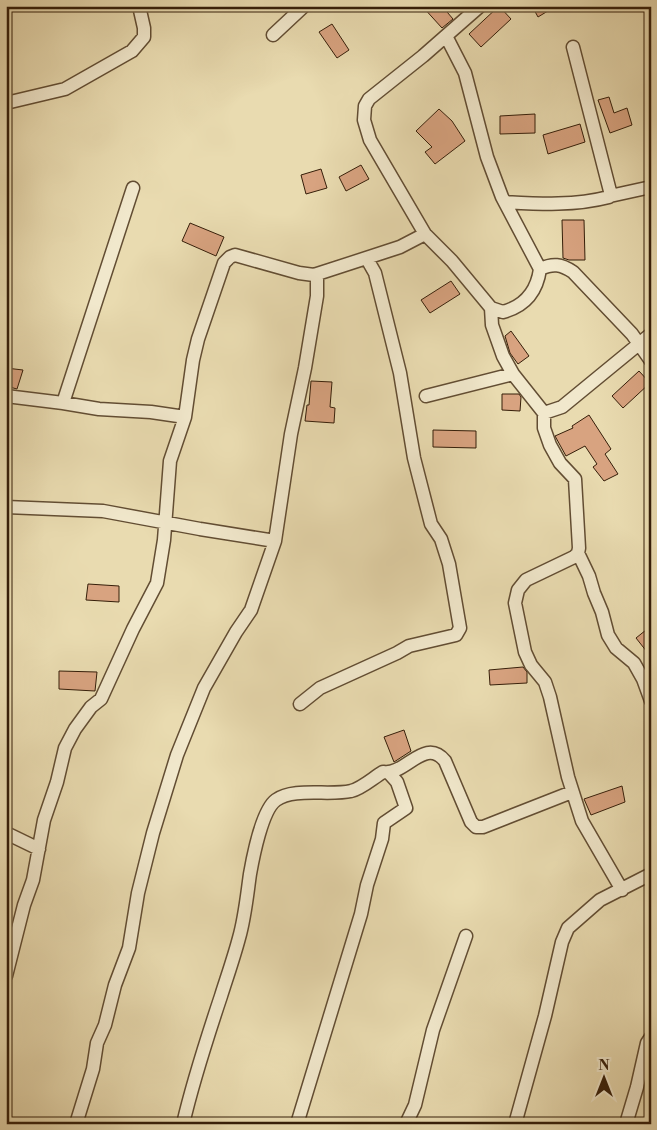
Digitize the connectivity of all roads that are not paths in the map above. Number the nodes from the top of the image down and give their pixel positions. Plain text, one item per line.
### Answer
1 (139, 6) edge
2 (304, 6) edge
3 (480, 6) edge
4 (273, 35) dead end
5 (446, 36) junction
6 (573, 47) dead end
7 (6, 103) edge
8 (651, 186) edge
9 (133, 188) dead end
10 (610, 196) junction
11 (505, 202) junction
12 (425, 234) junction
13 (367, 259) junction
14 (540, 269) junction
15 (317, 274) junction
16 (491, 308) junction
17 (651, 334) edge
18 (639, 345) junction
19 (651, 361) edge
20 (513, 374) junction
21 (6, 396) edge
22 (426, 396) dead end
23 (63, 403) junction
24 (544, 413) junction
25 (185, 417) junction
26 (6, 507) edge
27 (164, 522) junction
28 (275, 541) junction
29 (578, 553) junction
30 (651, 701) edge
31 (300, 704) dead end
32 (390, 773) junction
33 (572, 792) junction
34 (6, 833) edge
35 (39, 849) junction
36 (651, 874) edge
37 (622, 890) junction
38 (466, 936) dead end
39 (6, 976) edge
40 (651, 1037) edge
41 (76, 1124) edge
42 (183, 1124) edge
43 (297, 1124) edge
44 (406, 1124) edge
45 (515, 1124) edge
46 (626, 1124) edge

1 - 7 street
2 - 4 street
3 - 5 street
5 - 11 street
5 - 12 street
6 - 10 street
8 - 10 street
9 - 23 street
10 - 11 street
11 - 14 street
12 - 13 street
12 - 16 street
13 - 15 street
13 - 31 street
14 - 16 street
14 - 18 street
15 - 25 street
15 - 28 street
16 - 20 street
17 - 18 street
18 - 19 street
18 - 24 street
20 - 22 street
20 - 24 street
21 - 23 street
23 - 25 street
24 - 29 street
25 - 27 street
26 - 27 street
27 - 28 street
27 - 35 street
28 - 41 street
29 - 30 street
29 - 33 street
32 - 33 street
32 - 42 street
32 - 43 street
33 - 37 street
34 - 35 street
35 - 39 street
36 - 37 street
37 - 45 street
38 - 44 street
40 - 46 street

